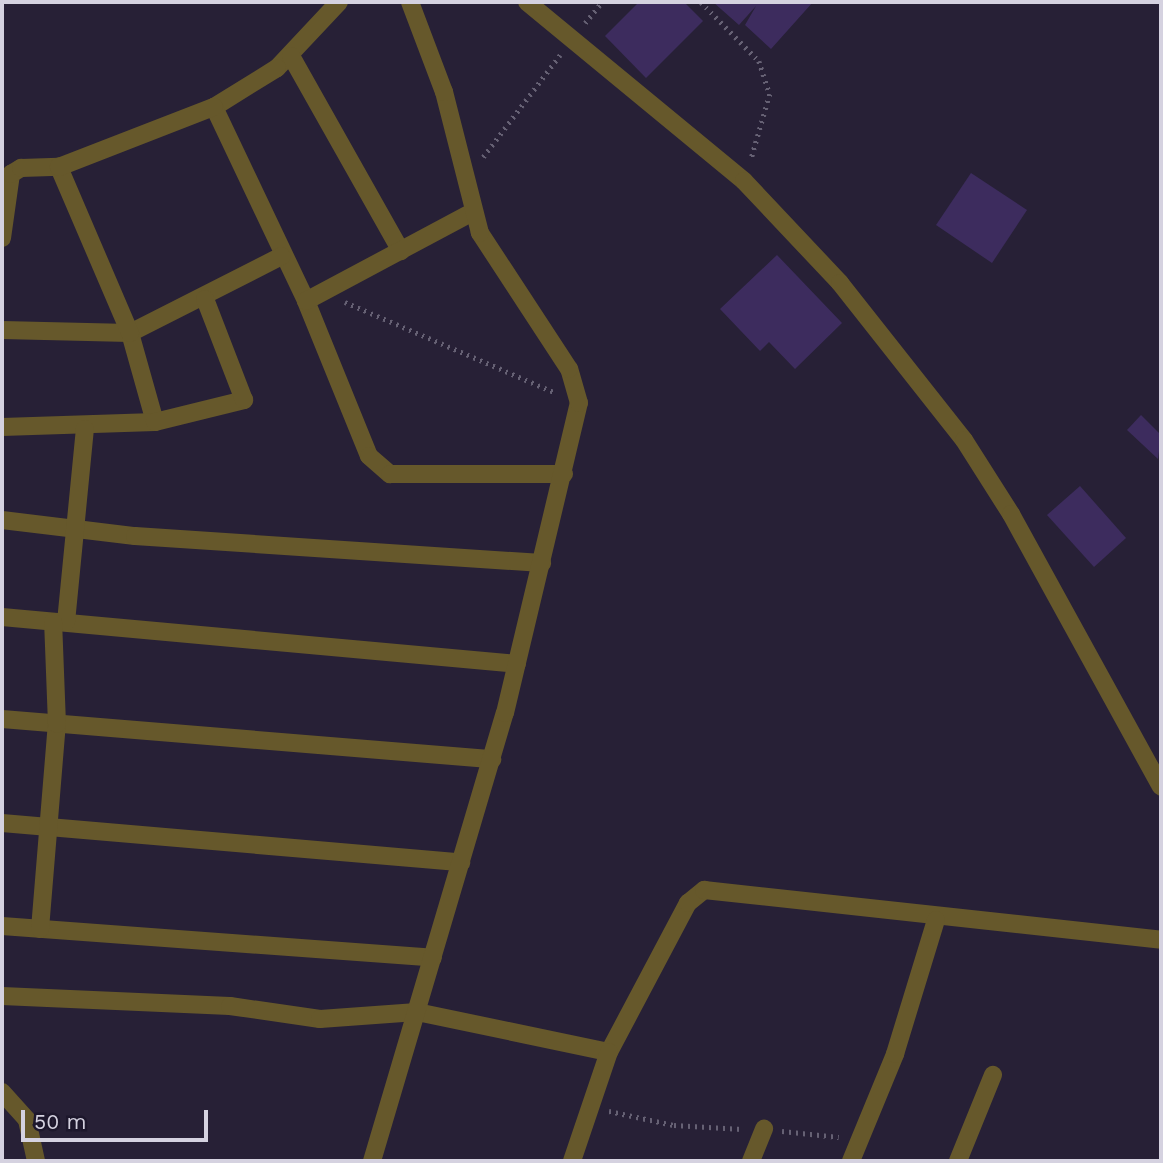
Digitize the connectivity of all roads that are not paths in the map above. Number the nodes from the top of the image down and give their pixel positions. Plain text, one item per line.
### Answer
1 (339, 2) edge
2 (411, 2) edge
3 (527, 2) edge
4 (291, 56) junction
5 (214, 107) junction
6 (59, 167) junction
7 (473, 212) junction
8 (2, 238) edge
9 (401, 251) junction
10 (282, 256) junction
11 (205, 299) junction
12 (306, 301) junction
13 (2, 330) edge
14 (130, 333) junction
15 (155, 422) junction
16 (2, 427) edge
17 (85, 429) junction
18 (564, 474) junction
19 (2, 520) edge
20 (71, 528) junction
21 (542, 563) junction
22 (2, 617) edge
23 (59, 622) junction
24 (517, 664) junction
25 (2, 719) edge
26 (57, 724) junction
27 (492, 759) junction
28 (1161, 787) edge
29 (2, 823) edge
30 (51, 827) junction
31 (461, 862) junction
32 (936, 920) junction
33 (2, 926) edge
34 (40, 929) junction
35 (1161, 940) edge
36 (433, 958) junction
37 (2, 996) edge
38 (417, 1012) junction
39 (609, 1052) junction
40 (993, 1075) dead end
41 (2, 1092) edge
42 (764, 1129) road end
43 (36, 1161) edge
44 (372, 1161) edge
45 (572, 1161) edge
46 (751, 1161) edge
47 (851, 1161) edge
48 (958, 1161) edge

1 - 4 street
2 - 7 street
3 - 28 street
4 - 5 street
4 - 9 street
5 - 6 street
5 - 10 street
6 - 8 street
6 - 14 street
7 - 9 street
7 - 18 street
9 - 12 street
10 - 11 street
10 - 12 street
11 - 14 street
11 - 15 street
12 - 18 street
13 - 14 street
14 - 15 street
15 - 17 street
16 - 17 street
17 - 20 street
18 - 21 street
19 - 20 street
20 - 21 street
20 - 23 street
21 - 24 street
22 - 23 street
23 - 24 street
23 - 26 street
24 - 27 street
25 - 26 street
26 - 27 street
26 - 30 street
27 - 31 street
29 - 30 street
30 - 31 street
30 - 34 street
31 - 36 street
32 - 35 street
32 - 39 street
32 - 47 street
33 - 34 street
34 - 36 street
36 - 38 street
37 - 38 street
38 - 39 street
38 - 44 street
39 - 45 street
40 - 48 street
41 - 43 street
42 - 46 street

